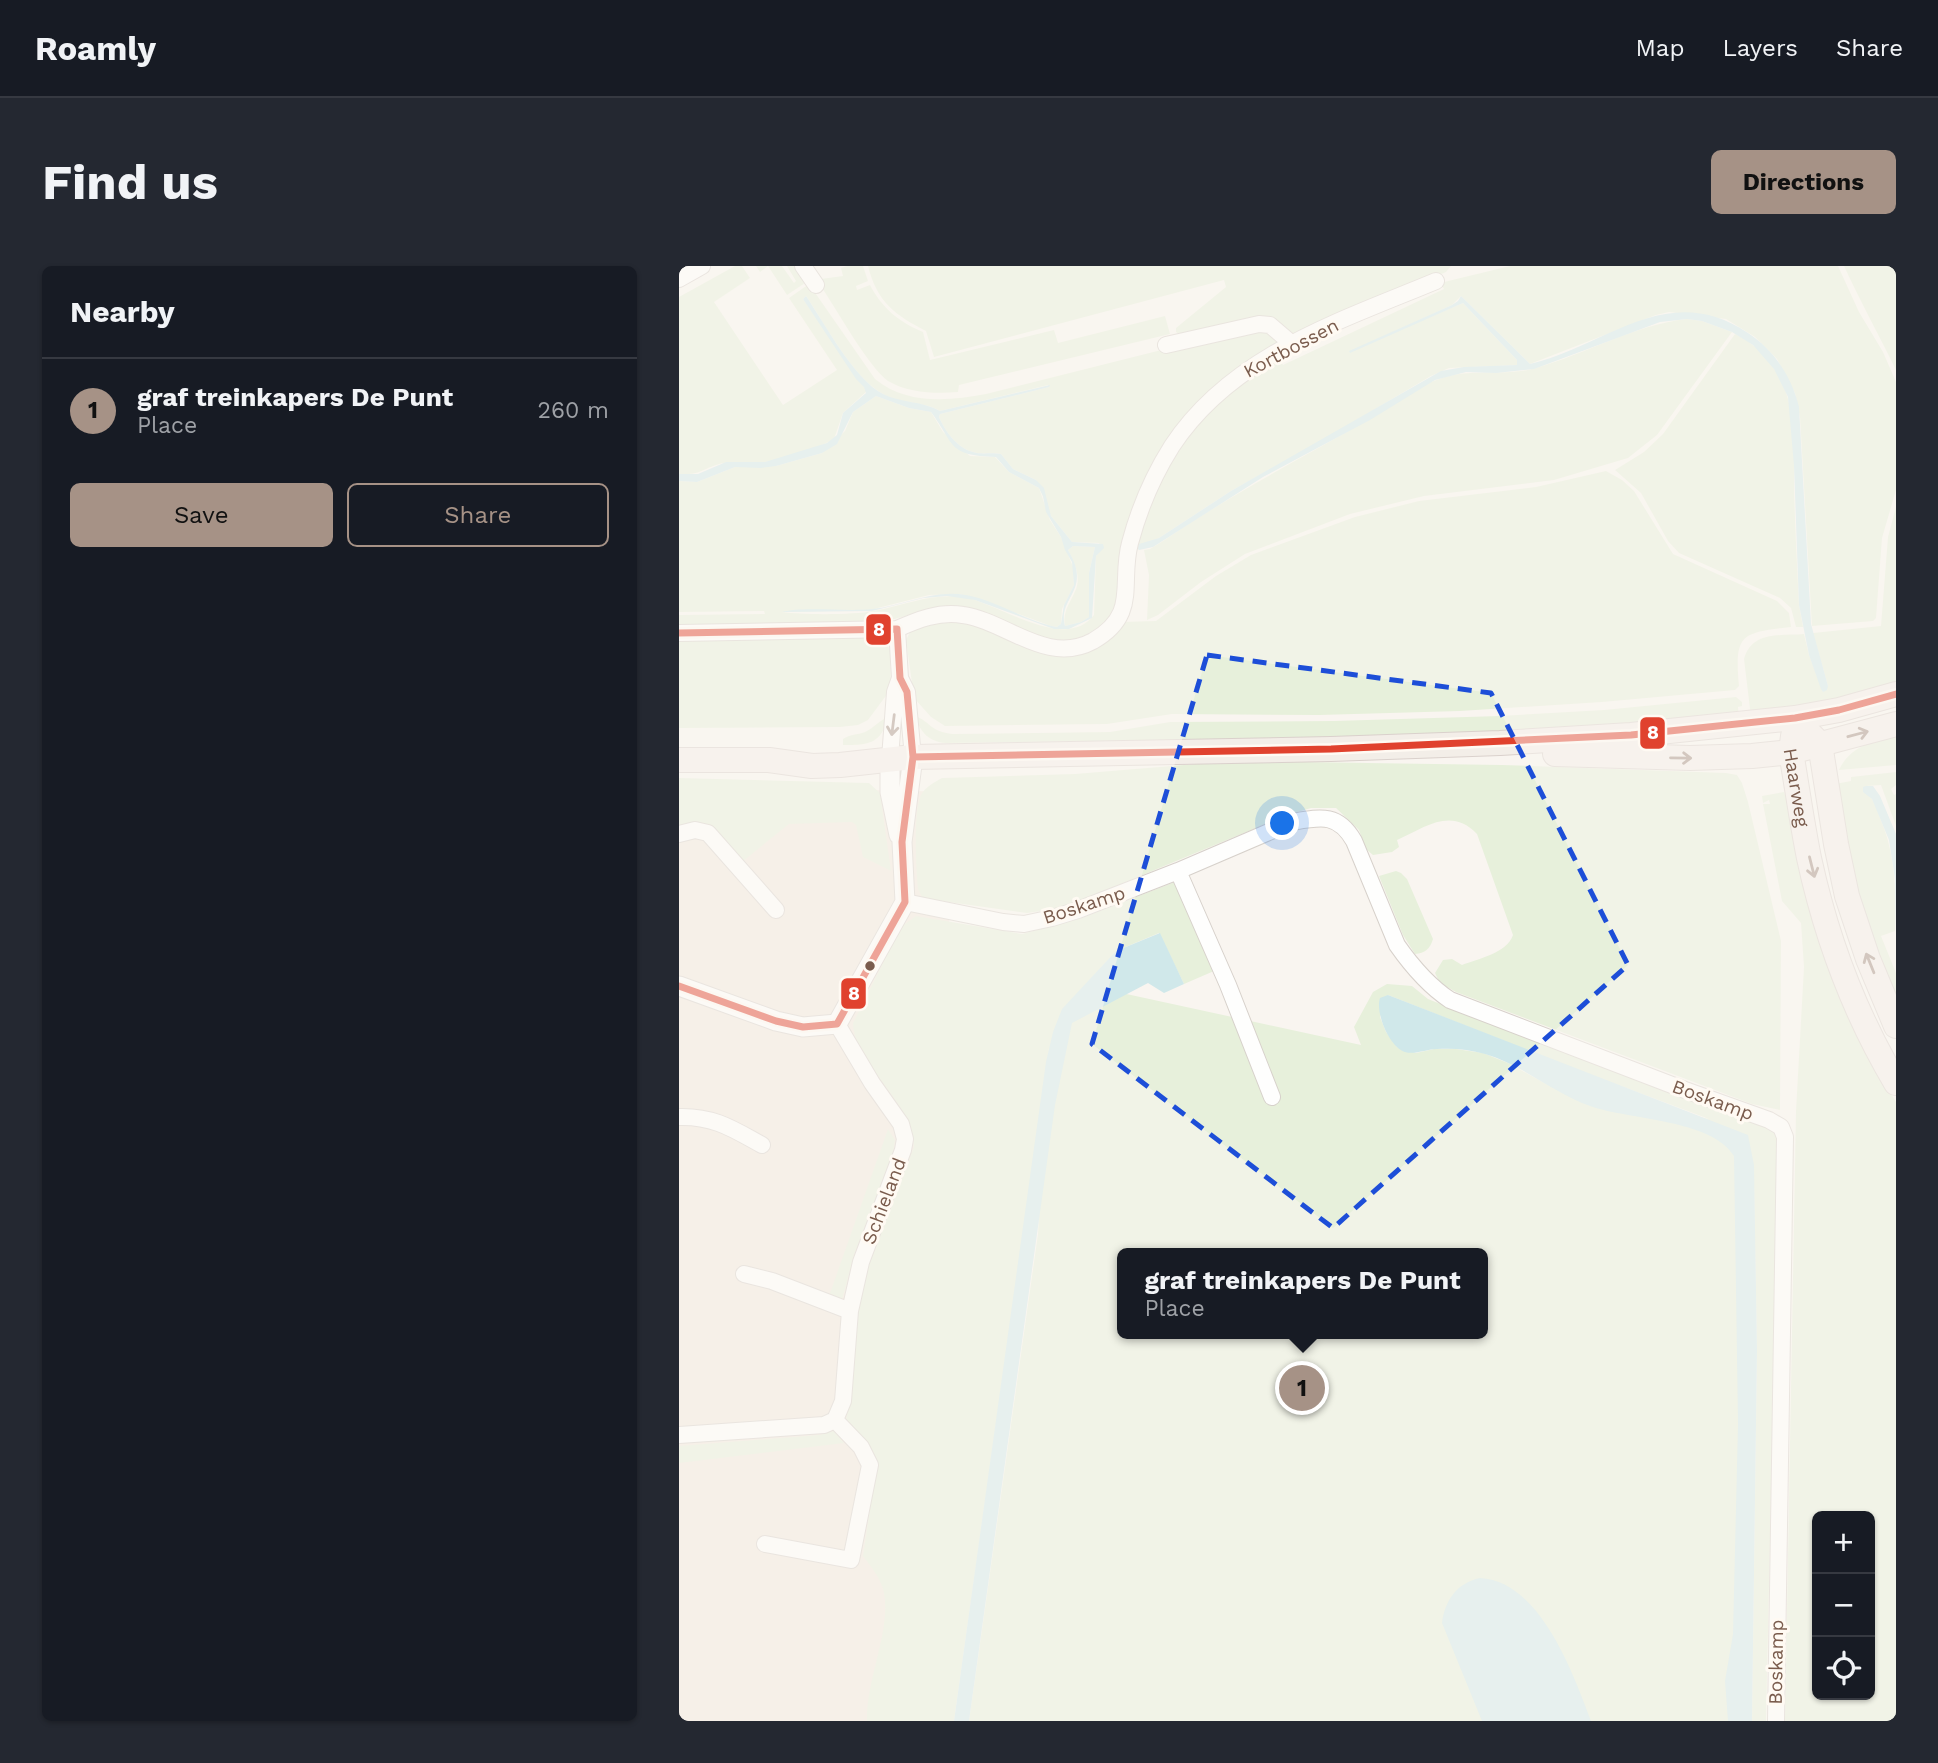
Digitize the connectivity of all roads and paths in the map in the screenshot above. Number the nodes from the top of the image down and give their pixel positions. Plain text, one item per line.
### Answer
1 (702, 266) edge
2 (803, 266) edge
3 (679, 279) edge
4 (1436, 281) dead end
5 (816, 285) dead end
6 (1291, 344) junction
7 (1166, 345) dead end
8 (897, 629) junction
9 (679, 633) edge
10 (900, 678) junction
11 (1896, 694) edge
12 (1795, 718) junction
13 (1896, 724) edge
14 (1819, 744) junction
15 (1331, 749) junction
16 (1791, 752) junction
17 (902, 758) junction
18 (679, 760) edge
19 (679, 834) edge
20 (1178, 871) junction
21 (905, 902) junction
22 (775, 910) dead end
23 (679, 986) edge
24 (837, 1024) junction
25 (1896, 1026) edge
26 (1896, 1083) edge
27 (1272, 1097) dead end
28 (679, 1117) edge
29 (762, 1145) dead end
30 (744, 1273) dead end
31 (850, 1311) junction
32 (835, 1420) junction
33 (679, 1435) edge
34 (765, 1544) dead end
35 (1776, 1721) edge

1 - 3 street
2 - 5 street
4 - 6 street, Kortbossen
6 - 7 street
6 - 8 street, Kortbossen
8 - 9 street, Kortbossen
8 - 10 street
10 -> 17 street
10 - 17 street
11 - 12 main road
12 - 14 main road, Haarweg
12 - 15 main road
12 - 16 main road, Haarweg
14 -> 13 main road
14 - 16 main road
25 -> 14 main road, Haarweg
15 -> 16 main road
15 - 17 main road
16 -> 26 main road, Haarweg
17 - 18 main road
17 - 21 street
19 - 22 street
20 - 21 street, Boskamp
20 - 27 street
20 - 35 street, Boskamp
21 - 24 street
23 - 24 street
24 - 31 street, Schieland
28 - 29 street
30 - 31 street
31 - 32 street, Schieland
32 - 33 street
32 - 34 street

